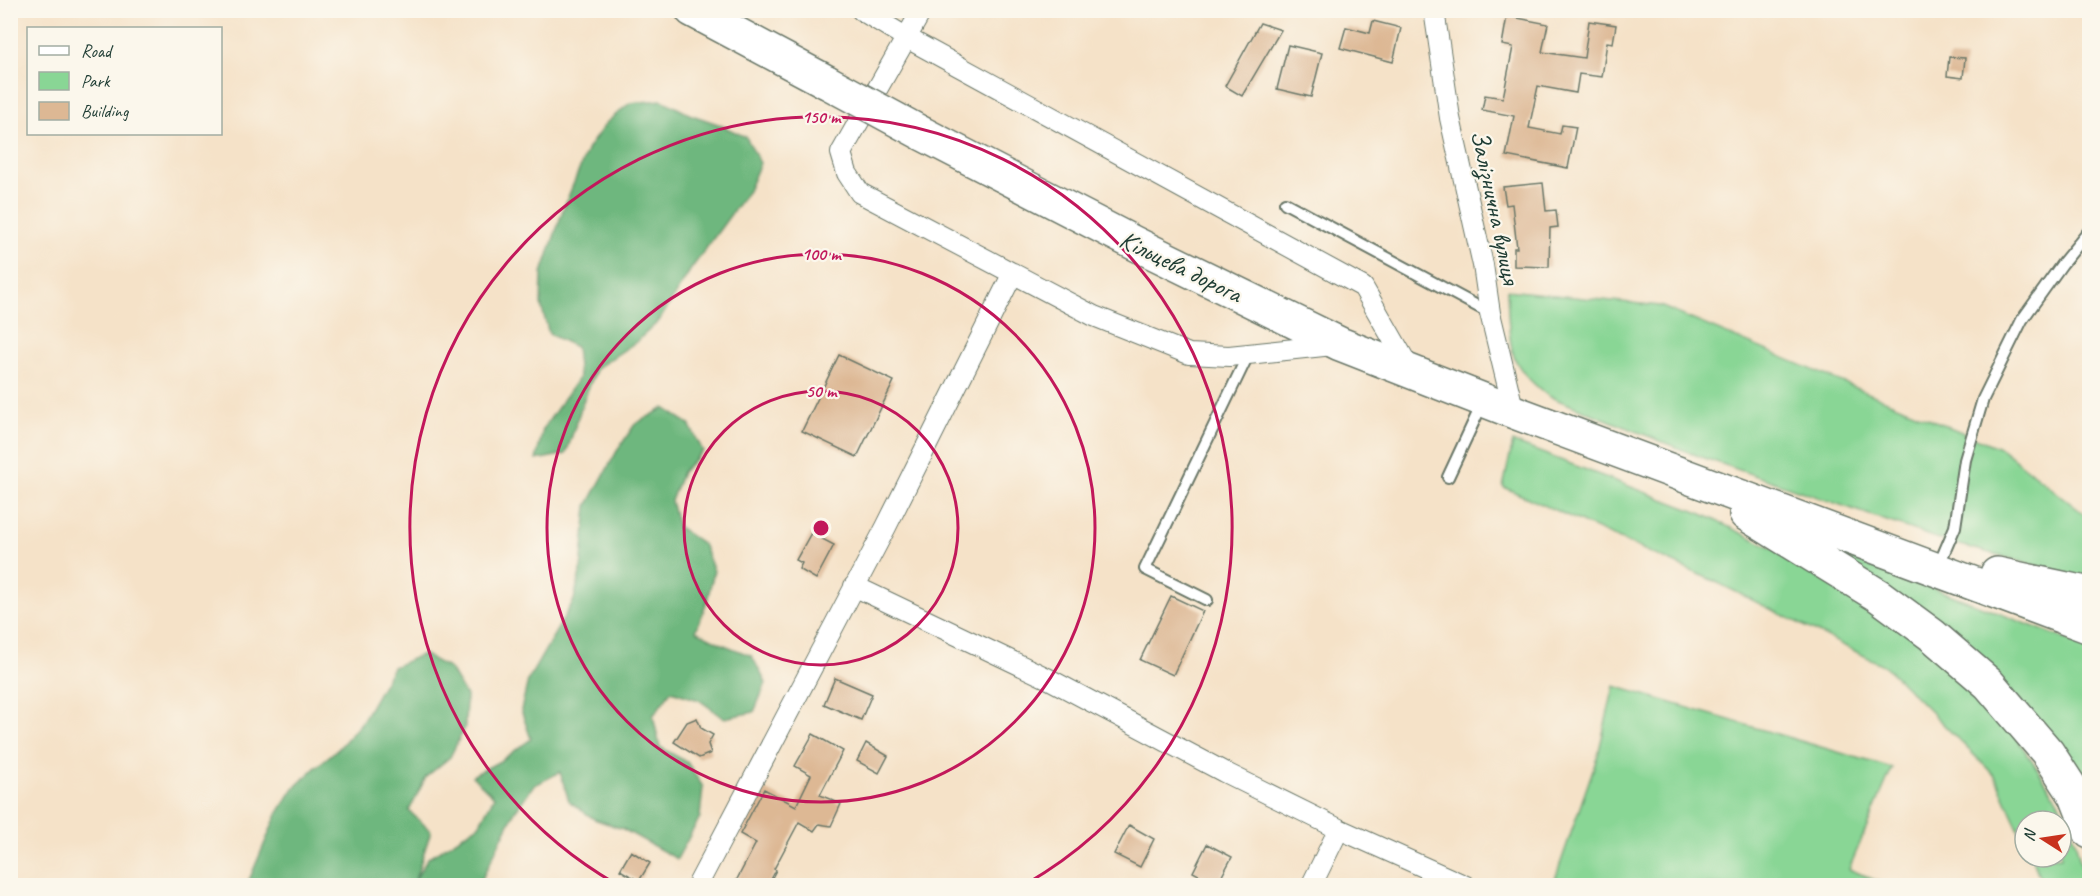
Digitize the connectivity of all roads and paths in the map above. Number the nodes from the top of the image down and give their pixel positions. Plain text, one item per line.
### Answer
1 (692, 10) edge
2 (922, 10) edge
3 (1434, 10) edge
4 (869, 12) edge
5 (907, 38) junction
6 (1285, 203) dead end
7 (2090, 230) edge
8 (1013, 273) junction
9 (1490, 313) junction
10 (1340, 344) junction
11 (1250, 353) junction
12 (1413, 373) junction
13 (1484, 401) junction
14 (1514, 412) junction
15 (1448, 477) dead end
16 (1689, 478) junction
17 (1886, 550) junction
18 (1940, 562) junction
19 (854, 586) junction
20 (2090, 594) edge
21 (1207, 600) dead end
22 (2090, 627) edge
23 (1339, 828) junction
24 (2090, 832) edge
25 (697, 885) edge
26 (1311, 885) edge
27 (1466, 885) edge

1 - 10 highway, Кільцева дорога, bridge
2 - 5 street
3 - 9 street, Залізнична вулиця
4 - 5 street
5 - 8 street
5 - 12 street
6 - 9 lane
7 - 18 lane
8 - 11 street
8 - 19 street
9 - 14 street, Залізнична вулиця
10 - 11 street
10 - 12 highway, Кільцева дорога
11 - 21 lane
12 - 13 highway, Кільцева дорога
13 - 14 highway, Кільцева дорога
13 - 15 lane
14 - 16 highway, Кільцева дорога
16 - 17 highway
16 - 24 highway
17 - 18 highway
17 - 22 highway
18 - 20 highway
19 - 23 street
19 - 25 street
23 - 26 street
23 - 27 street

